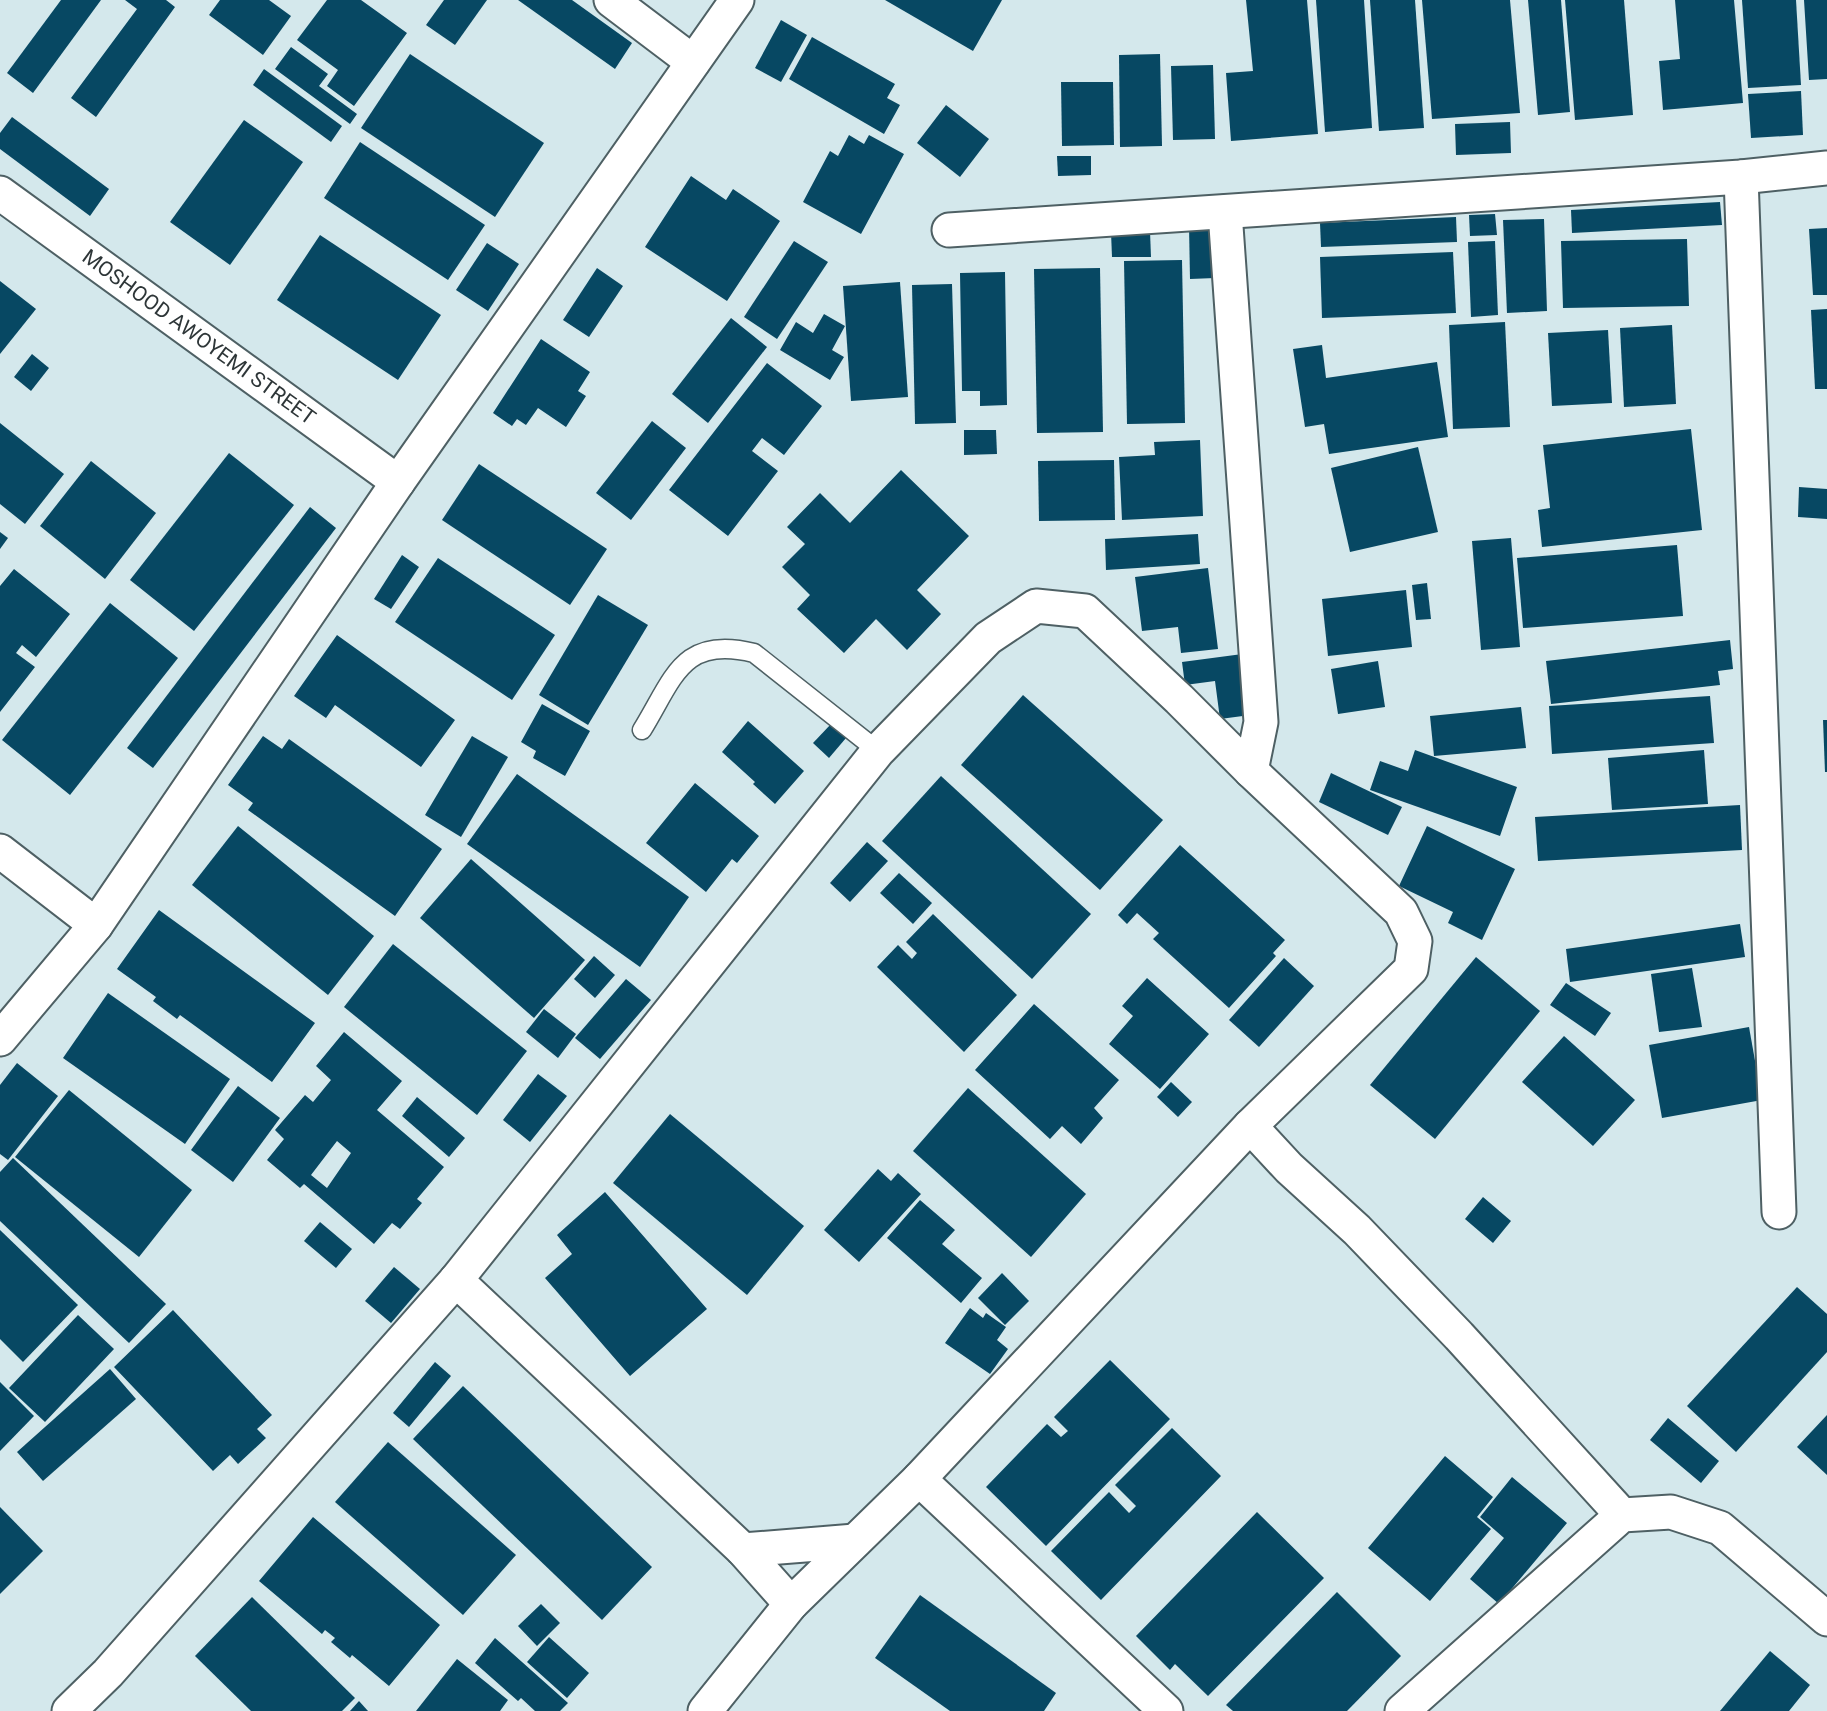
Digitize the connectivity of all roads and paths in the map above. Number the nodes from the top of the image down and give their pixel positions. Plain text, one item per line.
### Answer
1 (611, 0) edge
2 (737, 0) edge
3 (693, 62) junction
4 (1827, 168) edge
5 (1741, 177) junction
6 (0, 193) edge
7 (1225, 212) junction
8 (949, 230) dead end
9 (398, 482) junction
10 (642, 730) dead end
11 (878, 751) junction
12 (1251, 771) junction
13 (0, 851) edge
14 (96, 925) junction
15 (0, 1039) edge
16 (1251, 1126) junction
17 (1779, 1212) dead end
18 (456, 1280) junction
19 (919, 1479) junction
20 (1622, 1515) junction
21 (855, 1541) junction
22 (743, 1550) junction
23 (791, 1604) junction
24 (1827, 1619) edge
25 (69, 1711) edge
26 (705, 1711) edge
27 (1166, 1711) edge
28 (1402, 1711) edge

1 - 3 street
2 - 3 street
3 - 9 street
4 - 5 street
5 - 7 street
5 - 17 street
6 - 9 street, MOSHOOD AWOYEMI STREET
7 - 8 street
7 - 12 street
9 - 14 street
10 - 11 lane
11 - 12 street
11 - 18 street
12 - 16 street
13 - 14 street
14 - 15 street
16 - 19 street
16 - 20 street
18 - 22 street
18 - 25 street
19 - 21 street
19 - 27 street
20 - 24 street
20 - 28 street
21 - 22 street
21 - 23 street
22 - 23 street
23 - 26 street

